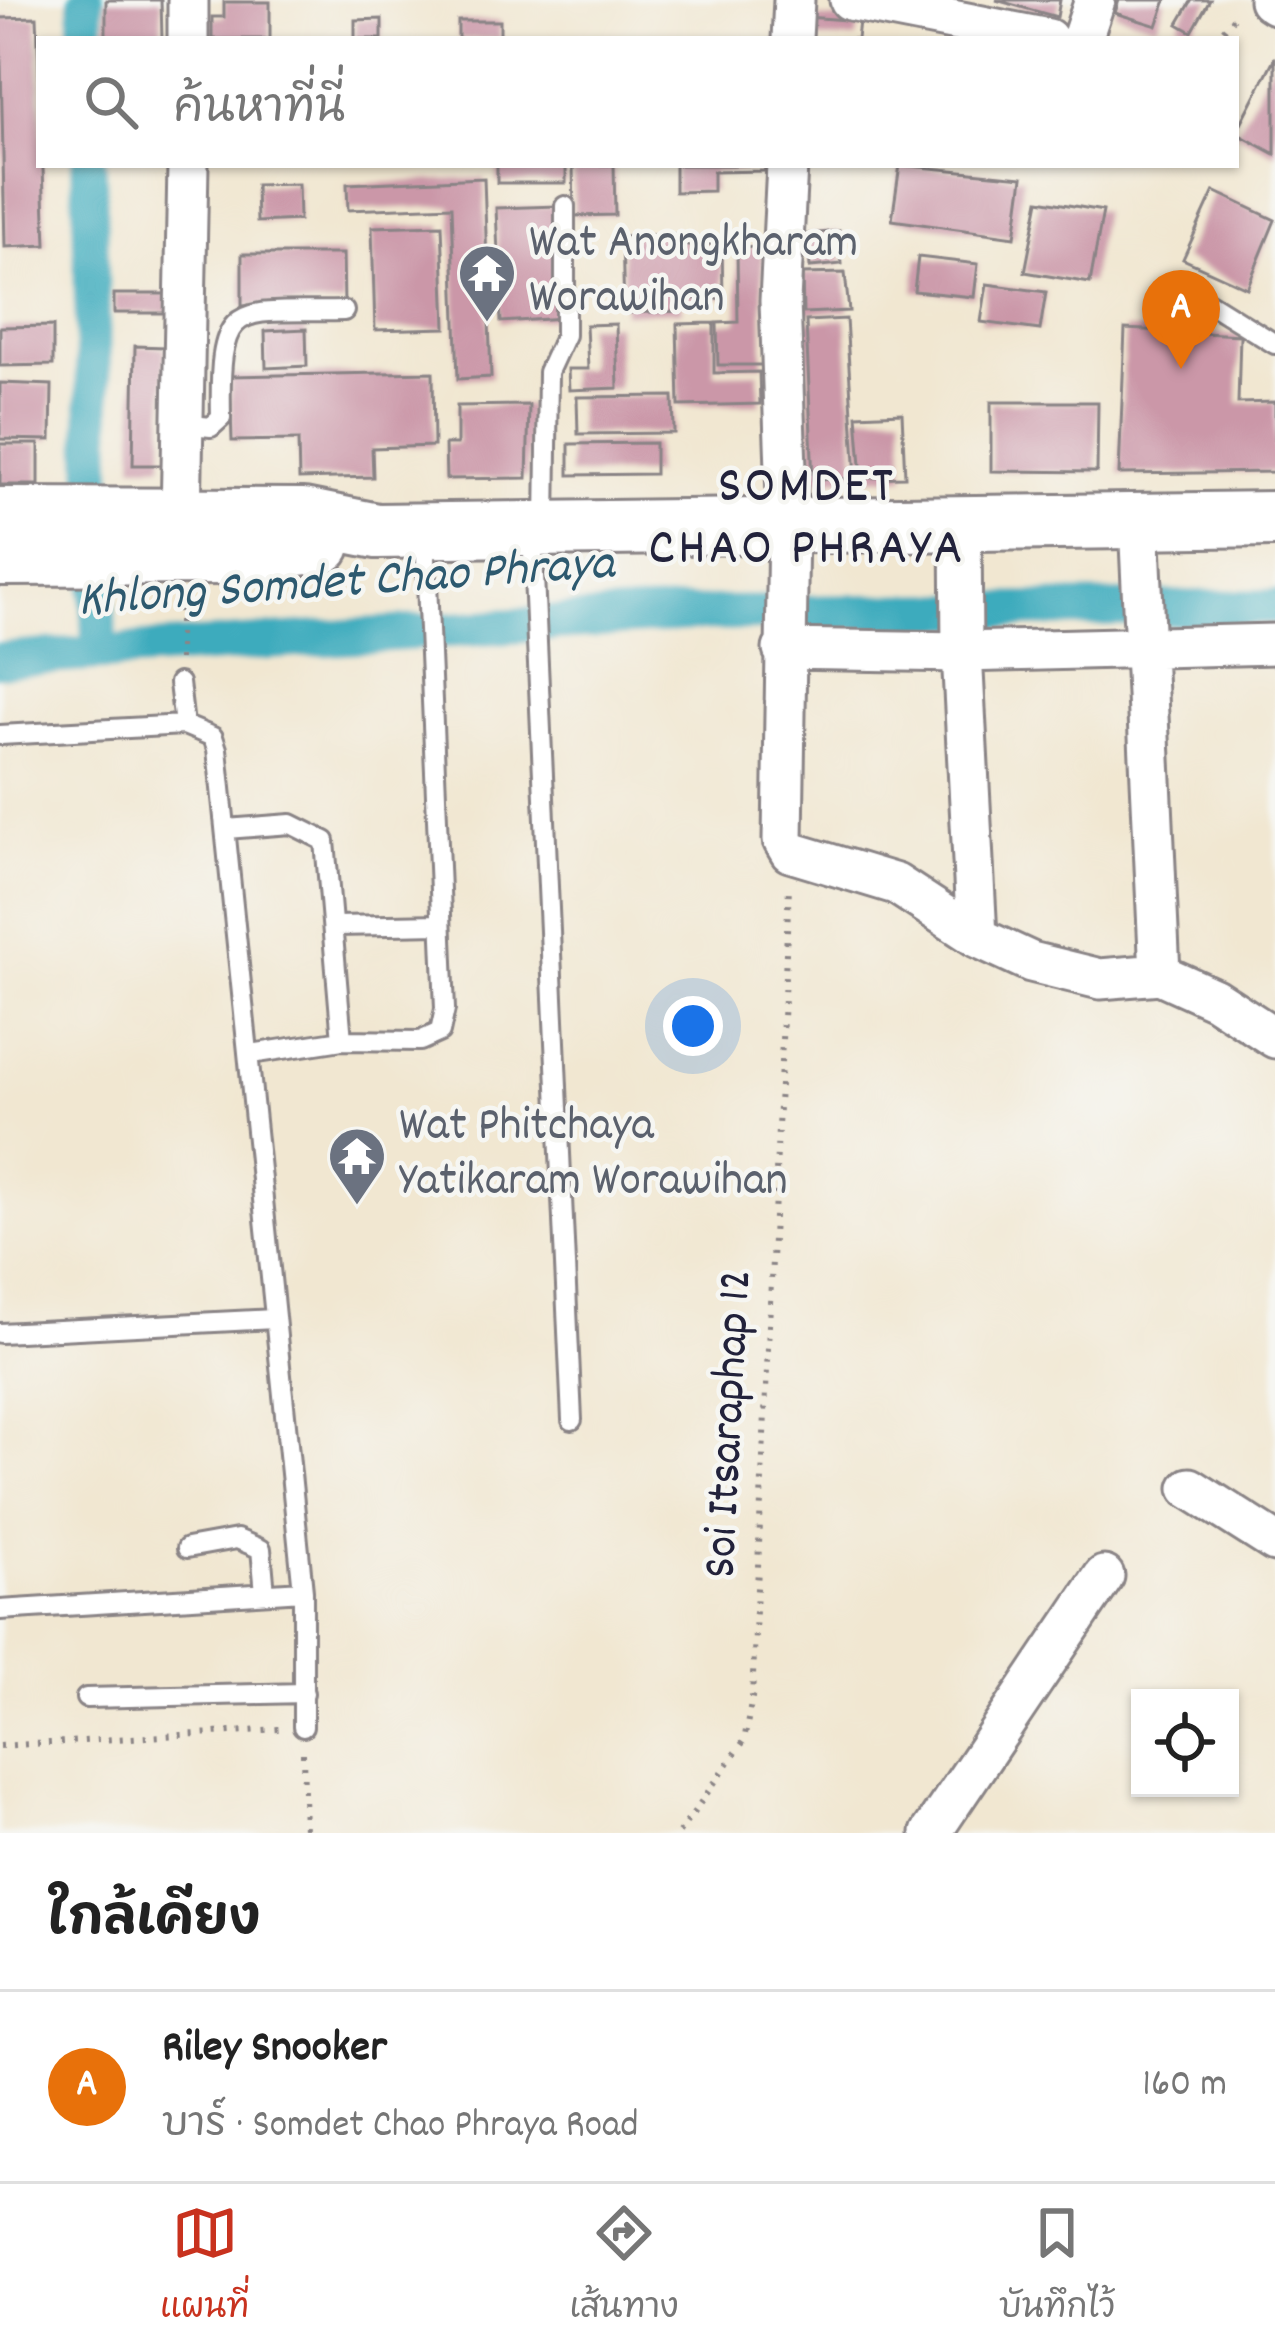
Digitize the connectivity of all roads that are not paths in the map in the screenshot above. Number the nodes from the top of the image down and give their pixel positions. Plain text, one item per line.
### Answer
1 (188, 0) edge
2 (794, 0) edge
3 (850, 0) edge
4 (1095, 0) edge
5 (188, 36) edge
6 (792, 36) edge
7 (1033, 36) edge
8 (1083, 36) edge
9 (188, 168) edge
10 (787, 168) edge
11 (565, 206) dead end
12 (1195, 294) dead end
13 (344, 311) dead end
14 (1275, 344) edge
15 (182, 424) junction
16 (181, 518) junction
17 (1275, 519) edge
18 (788, 525) junction
19 (539, 528) junction
20 (401, 530) junction
21 (19, 536) edge
22 (111, 537) junction
23 (1140, 543) junction
24 (962, 549) junction
25 (1142, 636) junction
26 (783, 640) junction
27 (963, 640) junction
28 (1275, 644) edge
29 (179, 683) road end
30 (184, 725) junction
31 (0, 735) edge
32 (226, 829) junction
33 (441, 924) junction
34 (336, 926) junction
35 (977, 937) junction
36 (1160, 974) junction
37 (1275, 1038) edge
38 (342, 1040) junction
39 (251, 1054) junction
40 (274, 1319) junction
41 (0, 1333) edge
42 (572, 1420) dead end
43 (1190, 1488) dead end
44 (1275, 1542) edge
45 (187, 1548) dead end
46 (1104, 1576) dead end
47 (303, 1591) junction
48 (266, 1593) junction
49 (0, 1610) edge
50 (304, 1693) junction
51 (86, 1698) dead end
52 (303, 1727) road end
53 (931, 1833) edge

1 - 5 street
2 - 6 street
3 - 7 street
4 - 8 street
9 - 15 street
10 - 18 street
11 - 19 lane
12 - 14 lane
13 - 15 lane
15 - 16 street
16 - 20 main road
16 - 22 main road
17 - 23 main road
18 - 19 main road
18 - 24 main road
18 - 26 street
19 - 20 main road
19 - 42 lane
20 - 22 main road
20 - 33 lane
21 - 22 main road
23 - 24 main road
23 - 25 street
24 - 27 street
25 - 27 street
25 - 28 street
25 - 36 street
26 - 27 street
26 - 35 street
27 - 35 street
29 - 30 lane
30 - 31 lane
30 - 32 lane
32 - 34 lane
32 - 39 lane
33 - 34 lane
33 - 38 lane
34 - 38 lane
35 - 36 street
36 - 37 street
38 - 39 lane
39 - 40 lane
40 - 41 lane
40 - 47 lane
43 - 44 street
45 - 48 lane
46 - 53 street
47 - 48 lane
47 - 50 lane
48 - 49 lane
50 - 51 lane
50 - 52 lane

